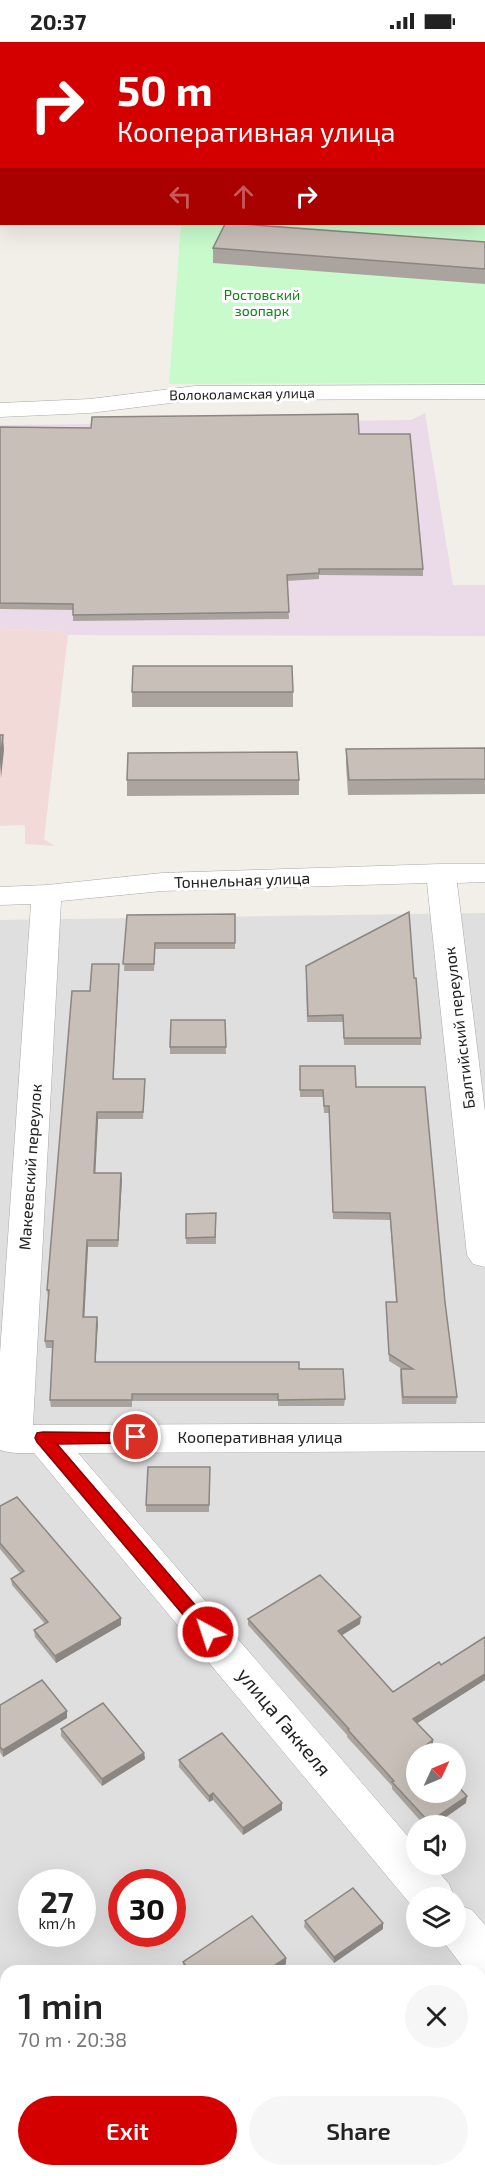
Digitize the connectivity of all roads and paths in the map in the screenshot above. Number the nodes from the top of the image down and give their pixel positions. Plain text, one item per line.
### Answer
1 (485, 392) edge
2 (0, 410) edge
3 (441, 873) junction
4 (485, 873) edge
5 (47, 894) junction
6 (0, 896) edge
7 (485, 1255) edge
8 (485, 1437) edge
9 (19, 1439) edge
10 (423, 1887) edge
11 (466, 1937) edge
12 (485, 1959) edge

1 - 2 street, Волоколамская улица
3 - 4 street, Тоннельная улица
3 - 5 street, Тоннельная улица
3 - 7 street, Балтийский переулок
5 - 6 street, Тоннельная улица
5 - 9 street, Макеевский переулок
8 - 9 street, Кооперативная улица
9 - 10 street, улица Гаккеля
11 - 12 street

